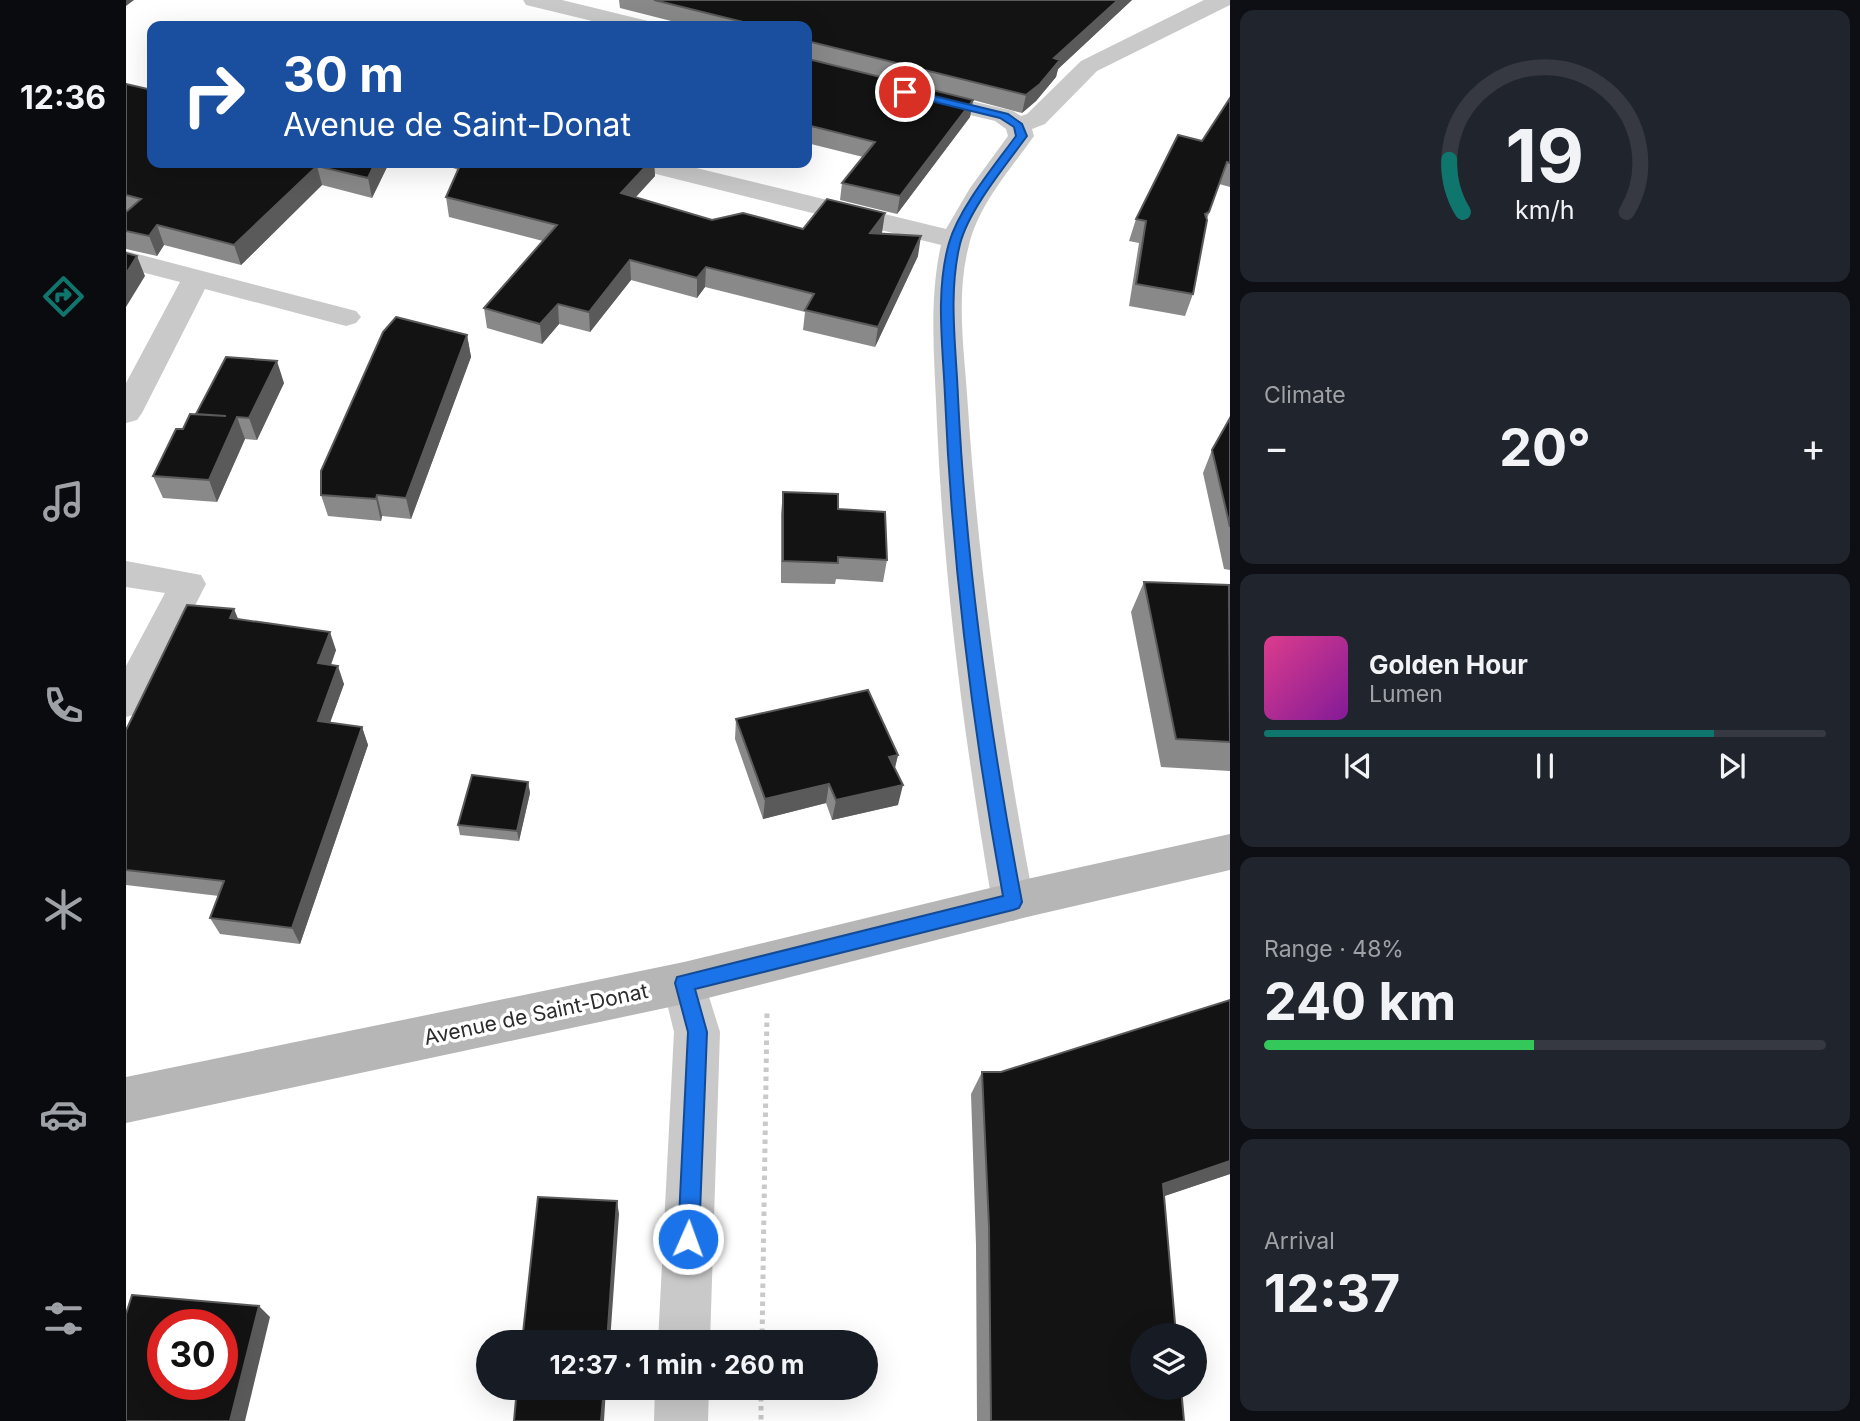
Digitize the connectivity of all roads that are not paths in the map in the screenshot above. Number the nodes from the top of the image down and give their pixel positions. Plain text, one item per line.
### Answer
1 (534, 0) edge
2 (1222, 0) edge
3 (620, 21) edge
4 (899, 90) edge
5 (1018, 126) junction
6 (665, 168) edge
7 (956, 240) junction
8 (126, 259) edge
9 (197, 277) junction
10 (346, 317) dead end
11 (126, 413) edge
12 (126, 574) edge
13 (126, 702) edge
14 (1230, 852) edge
15 (1013, 902) junction
16 (684, 983) junction
17 (126, 1100) edge
18 (685, 1330) edge
19 (682, 1400) edge
20 (681, 1421) edge

1 - 3 street
2 - 5 street
4 - 5 street
5 - 7 street
6 - 7 street
7 - 15 street
8 - 9 street
9 - 10 street
9 - 11 street
12 - 13 street
14 - 15 main road, Avenue de Saint-Donat
15 - 16 main road, Avenue de Saint-Donat
16 - 17 main road, Avenue de Saint-Donat
16 - 18 street
19 - 20 street

